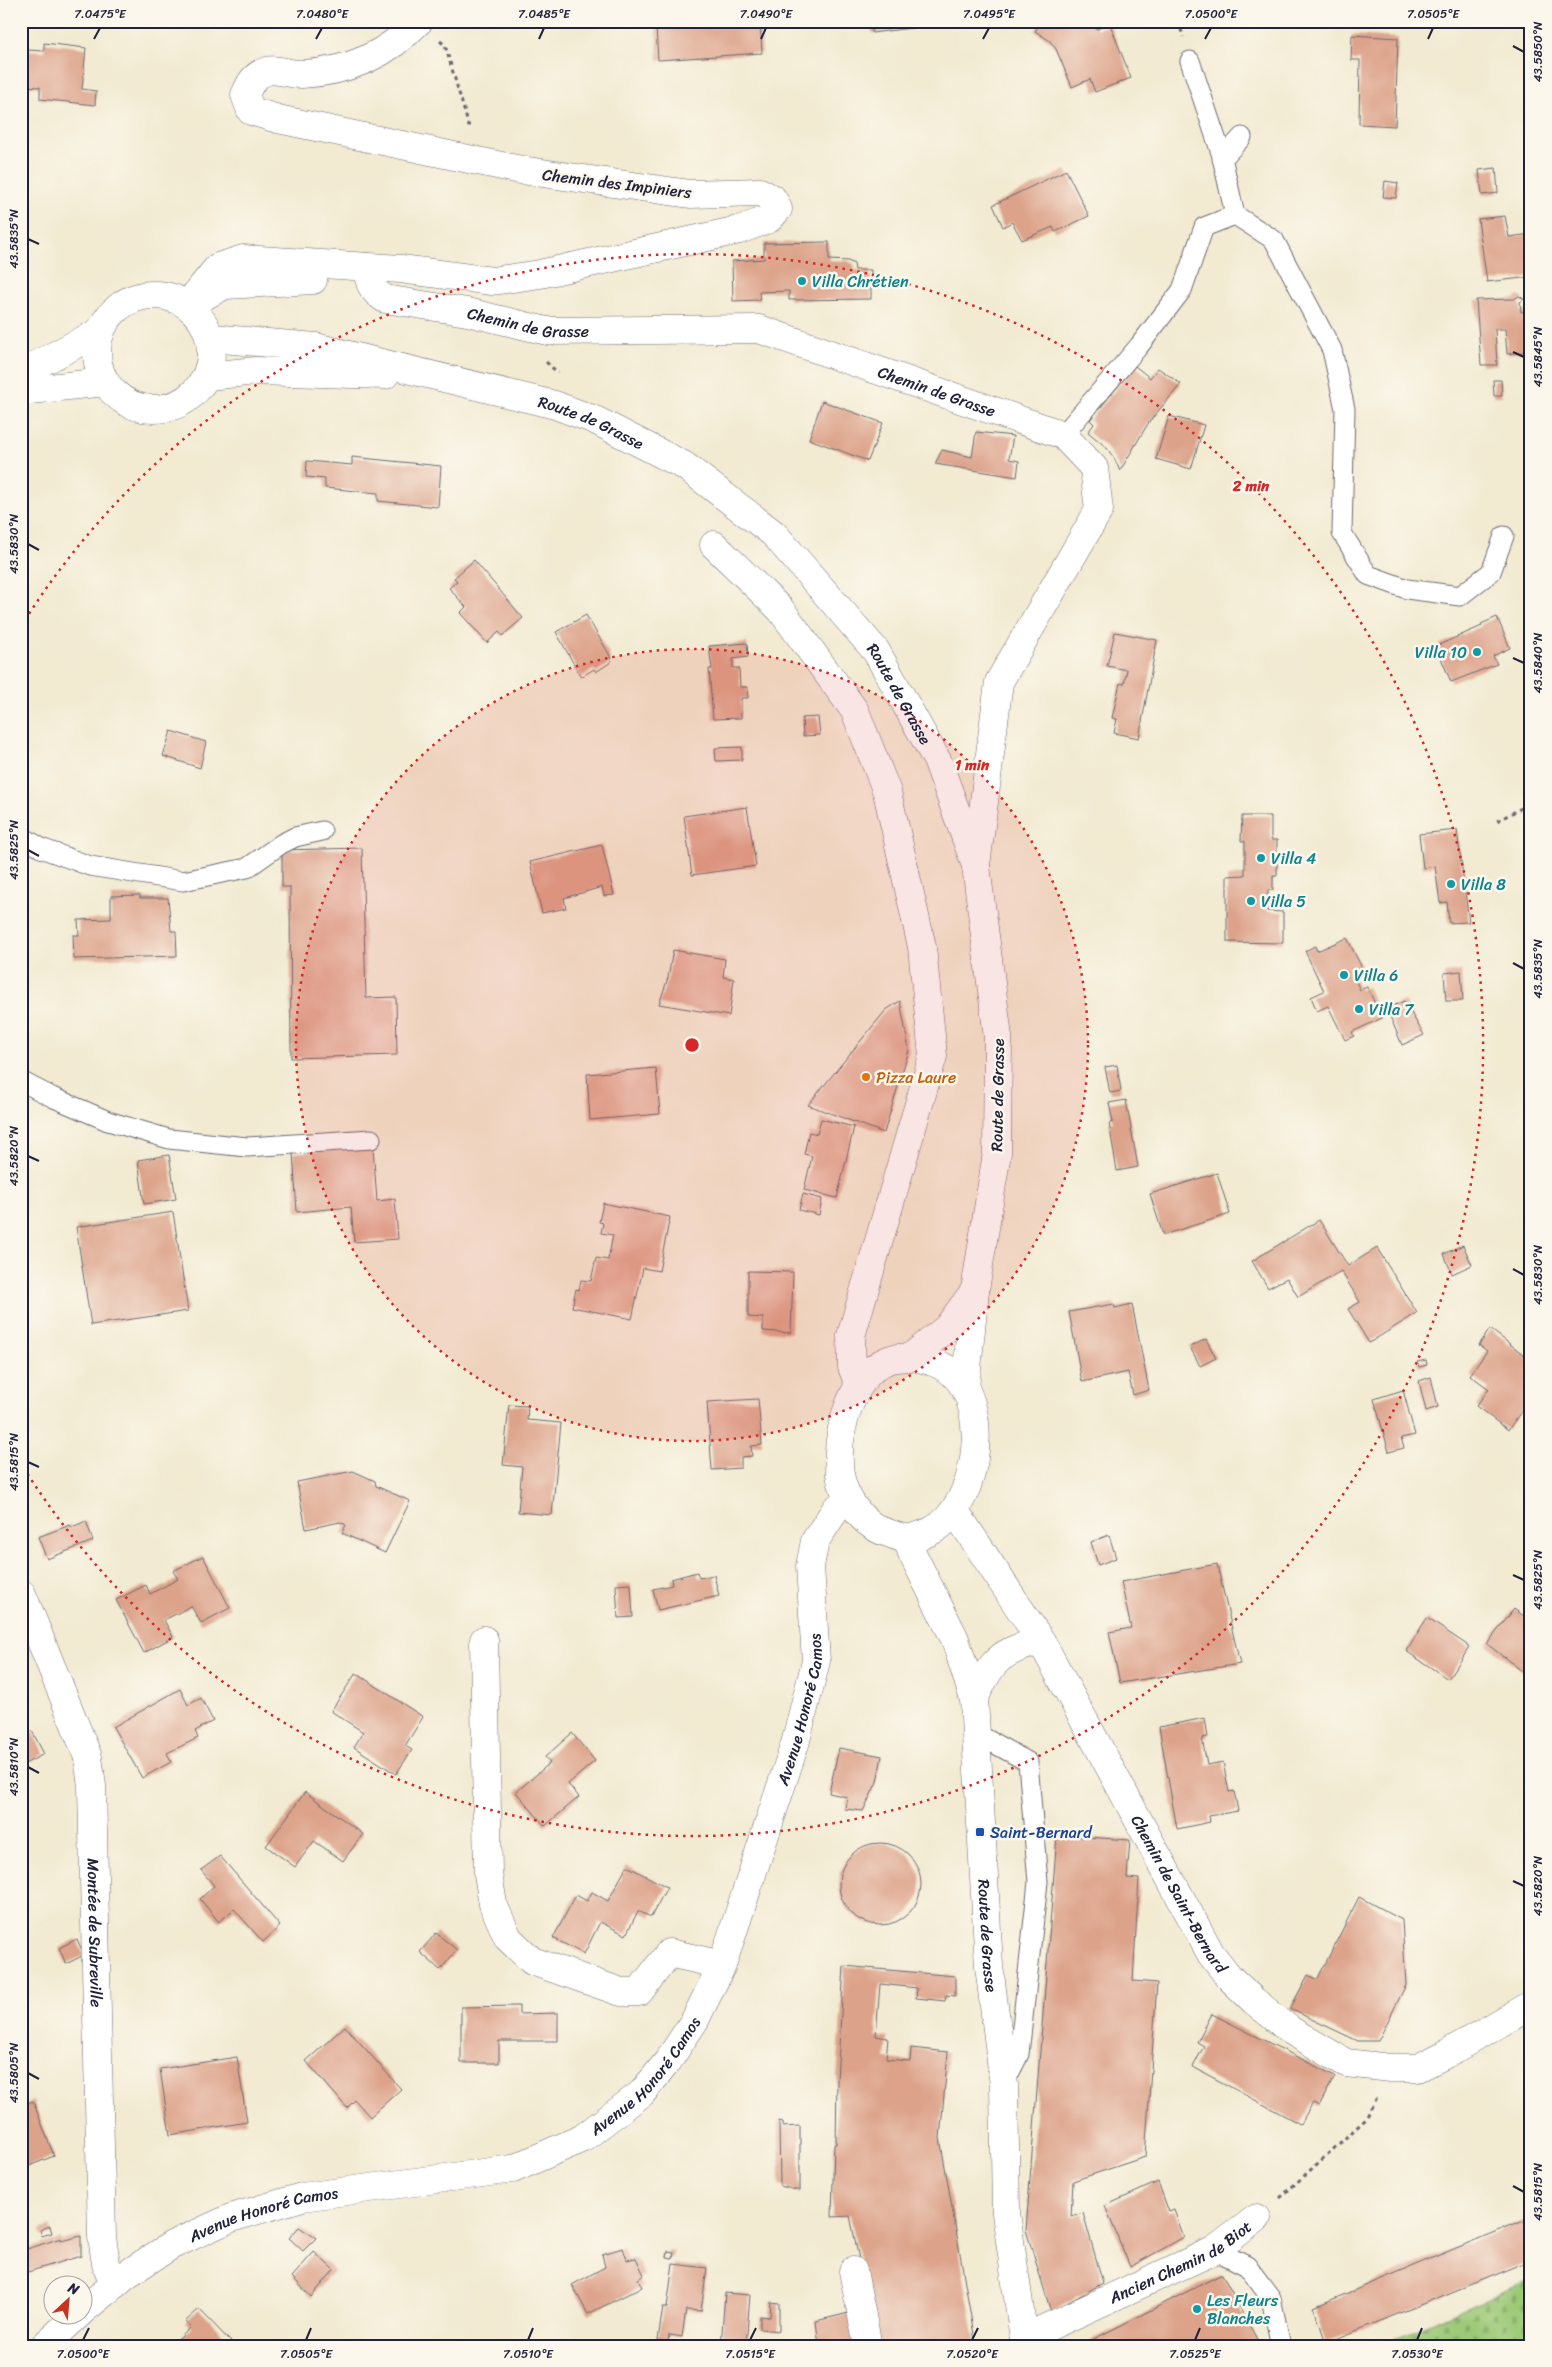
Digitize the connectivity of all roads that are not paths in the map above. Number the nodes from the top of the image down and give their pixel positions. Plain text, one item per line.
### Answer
1 (419, 21) edge
2 (1190, 61) dead end
3 (1242, 137) dead end
4 (1222, 159) junction
5 (1235, 215) junction
6 (367, 267) junction
7 (187, 305) junction
8 (101, 331) junction
9 (210, 338) junction
10 (21, 372) edge
11 (432, 375) junction
12 (208, 376) junction
13 (105, 382) junction
14 (21, 390) edge
15 (1063, 435) junction
16 (1504, 536) dead end
17 (714, 545) dead end
18 (322, 831) dead end
19 (21, 836) edge
20 (976, 866) junction
21 (21, 1081) edge
22 (371, 1139) dead end
23 (975, 1290) junction
24 (911, 1357) junction
25 (859, 1385) junction
26 (965, 1388) junction
27 (848, 1500) junction
28 (955, 1510) junction
29 (907, 1538) junction
30 (22, 1594) edge
31 (484, 1640) dead end
32 (1041, 1642) junction
33 (974, 1699) junction
34 (977, 1734) junction
35 (722, 1965) junction
36 (1531, 2005) edge
37 (1004, 2085) junction
38 (1257, 2218) road end
39 (1215, 2250) junction
40 (852, 2271) dead end
41 (115, 2284) junction
42 (92, 2303) edge
43 (68, 2324) edge
44 (1024, 2342) edge
45 (44, 2346) edge
46 (868, 2346) edge
47 (1281, 2346) edge

1 - 6 street, Chemin des Impiniers
2 - 4 lane
3 - 4 lane
4 - 5 lane
5 - 15 lane
5 - 16 lane
6 - 7 street, Chemin des Impiniers
6 - 15 street, Chemin de Grasse
7 - 8 street
7 - 9 street
8 - 10 street
8 - 13 street
9 - 11 street, Route de Grasse
9 - 12 street
11 - 12 street, Route de Grasse
11 - 20 street, Route de Grasse
12 - 13 street
13 - 14 street
15 - 20 street, Chemin de Grasse
17 - 25 street
18 - 19 lane
20 - 23 street, Route de Grasse
21 - 22 lane
23 - 24 street, Route de Grasse
23 - 26 street, Route de Grasse
24 - 25 street
24 - 26 street
25 - 27 street
26 - 28 street
27 - 29 street
27 - 35 street, Avenue Honoré Camos
28 - 29 street
28 - 32 street, Chemin de Saint-Bernard
29 - 33 street, Route de Grasse
30 - 41 street, Montée de Subreville
31 - 35 street
32 - 33 street
32 - 36 street, Chemin de Saint-Bernard
33 - 34 street, Route de Grasse
34 - 37 street, Route de Grasse
34 - 37 lane
35 - 41 street, Avenue Honoré Camos
37 - 44 street, Route de Grasse
38 - 39 street, Ancien Chemin de Biot
39 - 44 street, Ancien Chemin de Biot
39 - 47 lane
40 - 46 street
41 - 42 street, Avenue Honoré Camos
43 - 45 street

